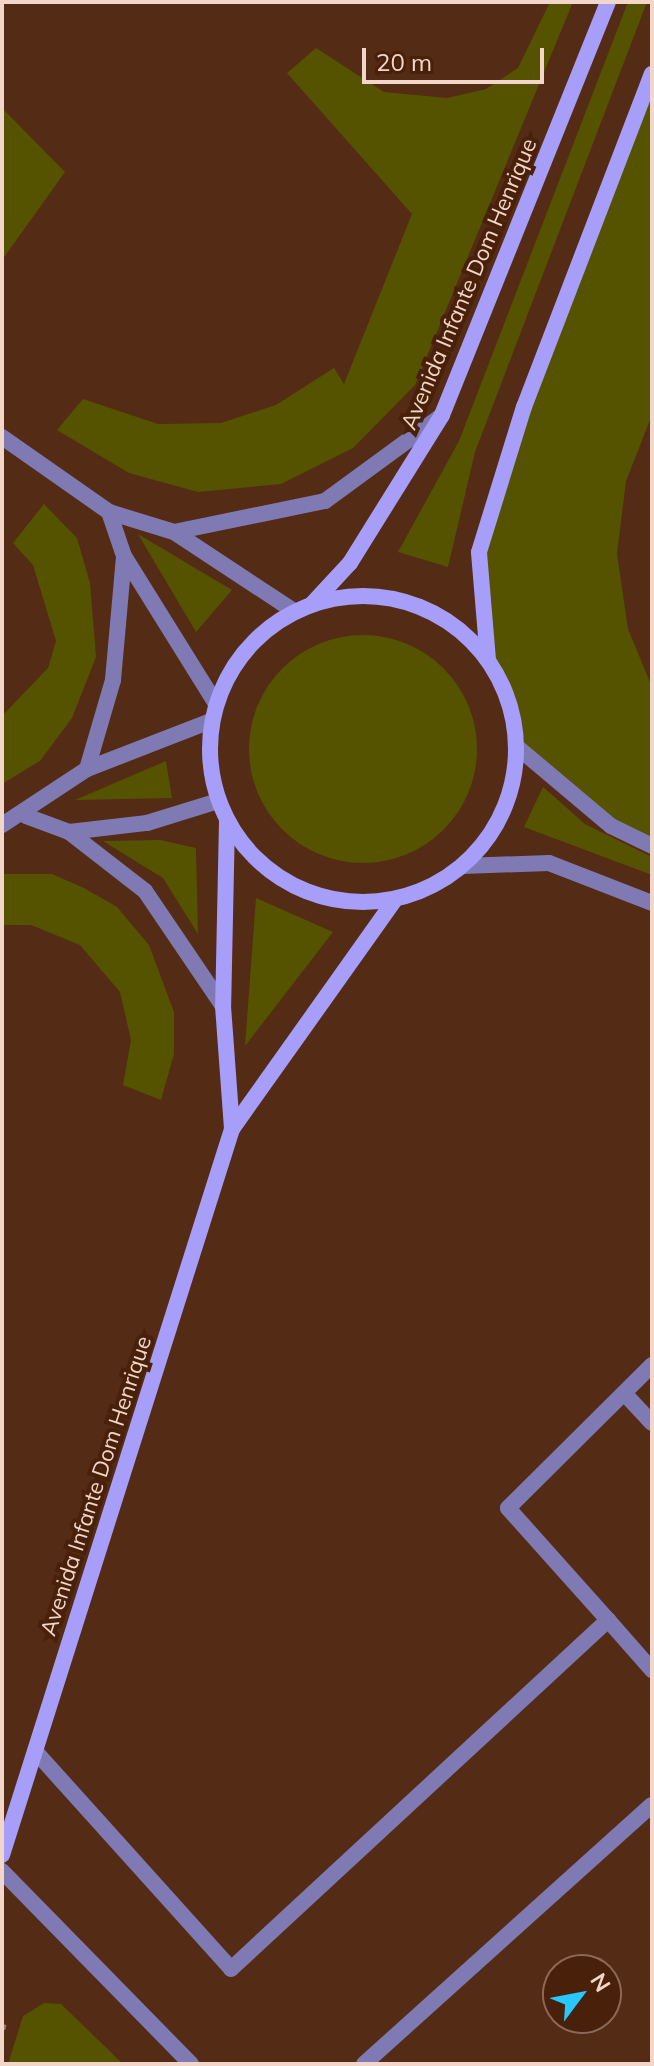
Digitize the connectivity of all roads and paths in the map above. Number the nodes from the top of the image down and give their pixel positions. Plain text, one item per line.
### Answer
1 (608, 2) edge
2 (652, 74) edge
3 (442, 415) junction
4 (2, 437) edge
5 (109, 512) junction
6 (174, 532) junction
7 (124, 556) junction
8 (312, 604) junction
9 (294, 611) junction
10 (488, 660) junction
11 (216, 704) junction
12 (211, 721) junction
13 (516, 746) junction
14 (87, 769) junction
15 (218, 801) junction
16 (26, 816) junction
17 (227, 821) junction
18 (2, 825) edge
19 (69, 832) junction
20 (652, 846) edge
21 (463, 866) junction
22 (395, 900) junction
23 (652, 903) edge
24 (223, 1006) junction
25 (232, 1129) junction
26 (652, 1365) edge
27 (624, 1393) junction
28 (652, 1423) edge
29 (608, 1620) junction
30 (652, 1670) edge
31 (35, 1751) junction
32 (652, 1805) edge
33 (2, 1855) edge
34 (2, 1871) edge
35 (191, 2064) edge
36 (364, 2064) edge

1 - 3 main road, Avenida Infante Dom Henrique
2 - 10 main road
3 - 6 street
3 - 8 main road, Avenida Infante Dom Henrique
4 - 5 street
5 - 6 street
5 - 7 street
6 - 9 street
7 - 11 street
7 - 14 street
8 - 9 main road
8 - 10 main road
9 - 11 main road
10 - 13 main road
11 - 12 main road
12 - 14 street
12 - 15 main road
13 - 20 street
13 - 21 main road
14 - 16 street
15 - 17 main road
15 - 19 street
16 - 18 street
16 - 19 street
17 - 22 main road
17 - 24 main road, Avenida Infante Dom Henrique
19 - 24 street
21 - 22 main road
21 - 23 street
22 - 25 main road, Avenida Infante Dom Henrique
24 - 25 main road, Avenida Infante Dom Henrique
25 - 31 main road, Avenida Infante Dom Henrique
26 - 27 street
27 - 28 street
27 - 29 street
29 - 30 street
29 - 31 street
31 - 33 main road, Avenida Infante Dom Henrique
32 - 36 street
34 - 35 street

